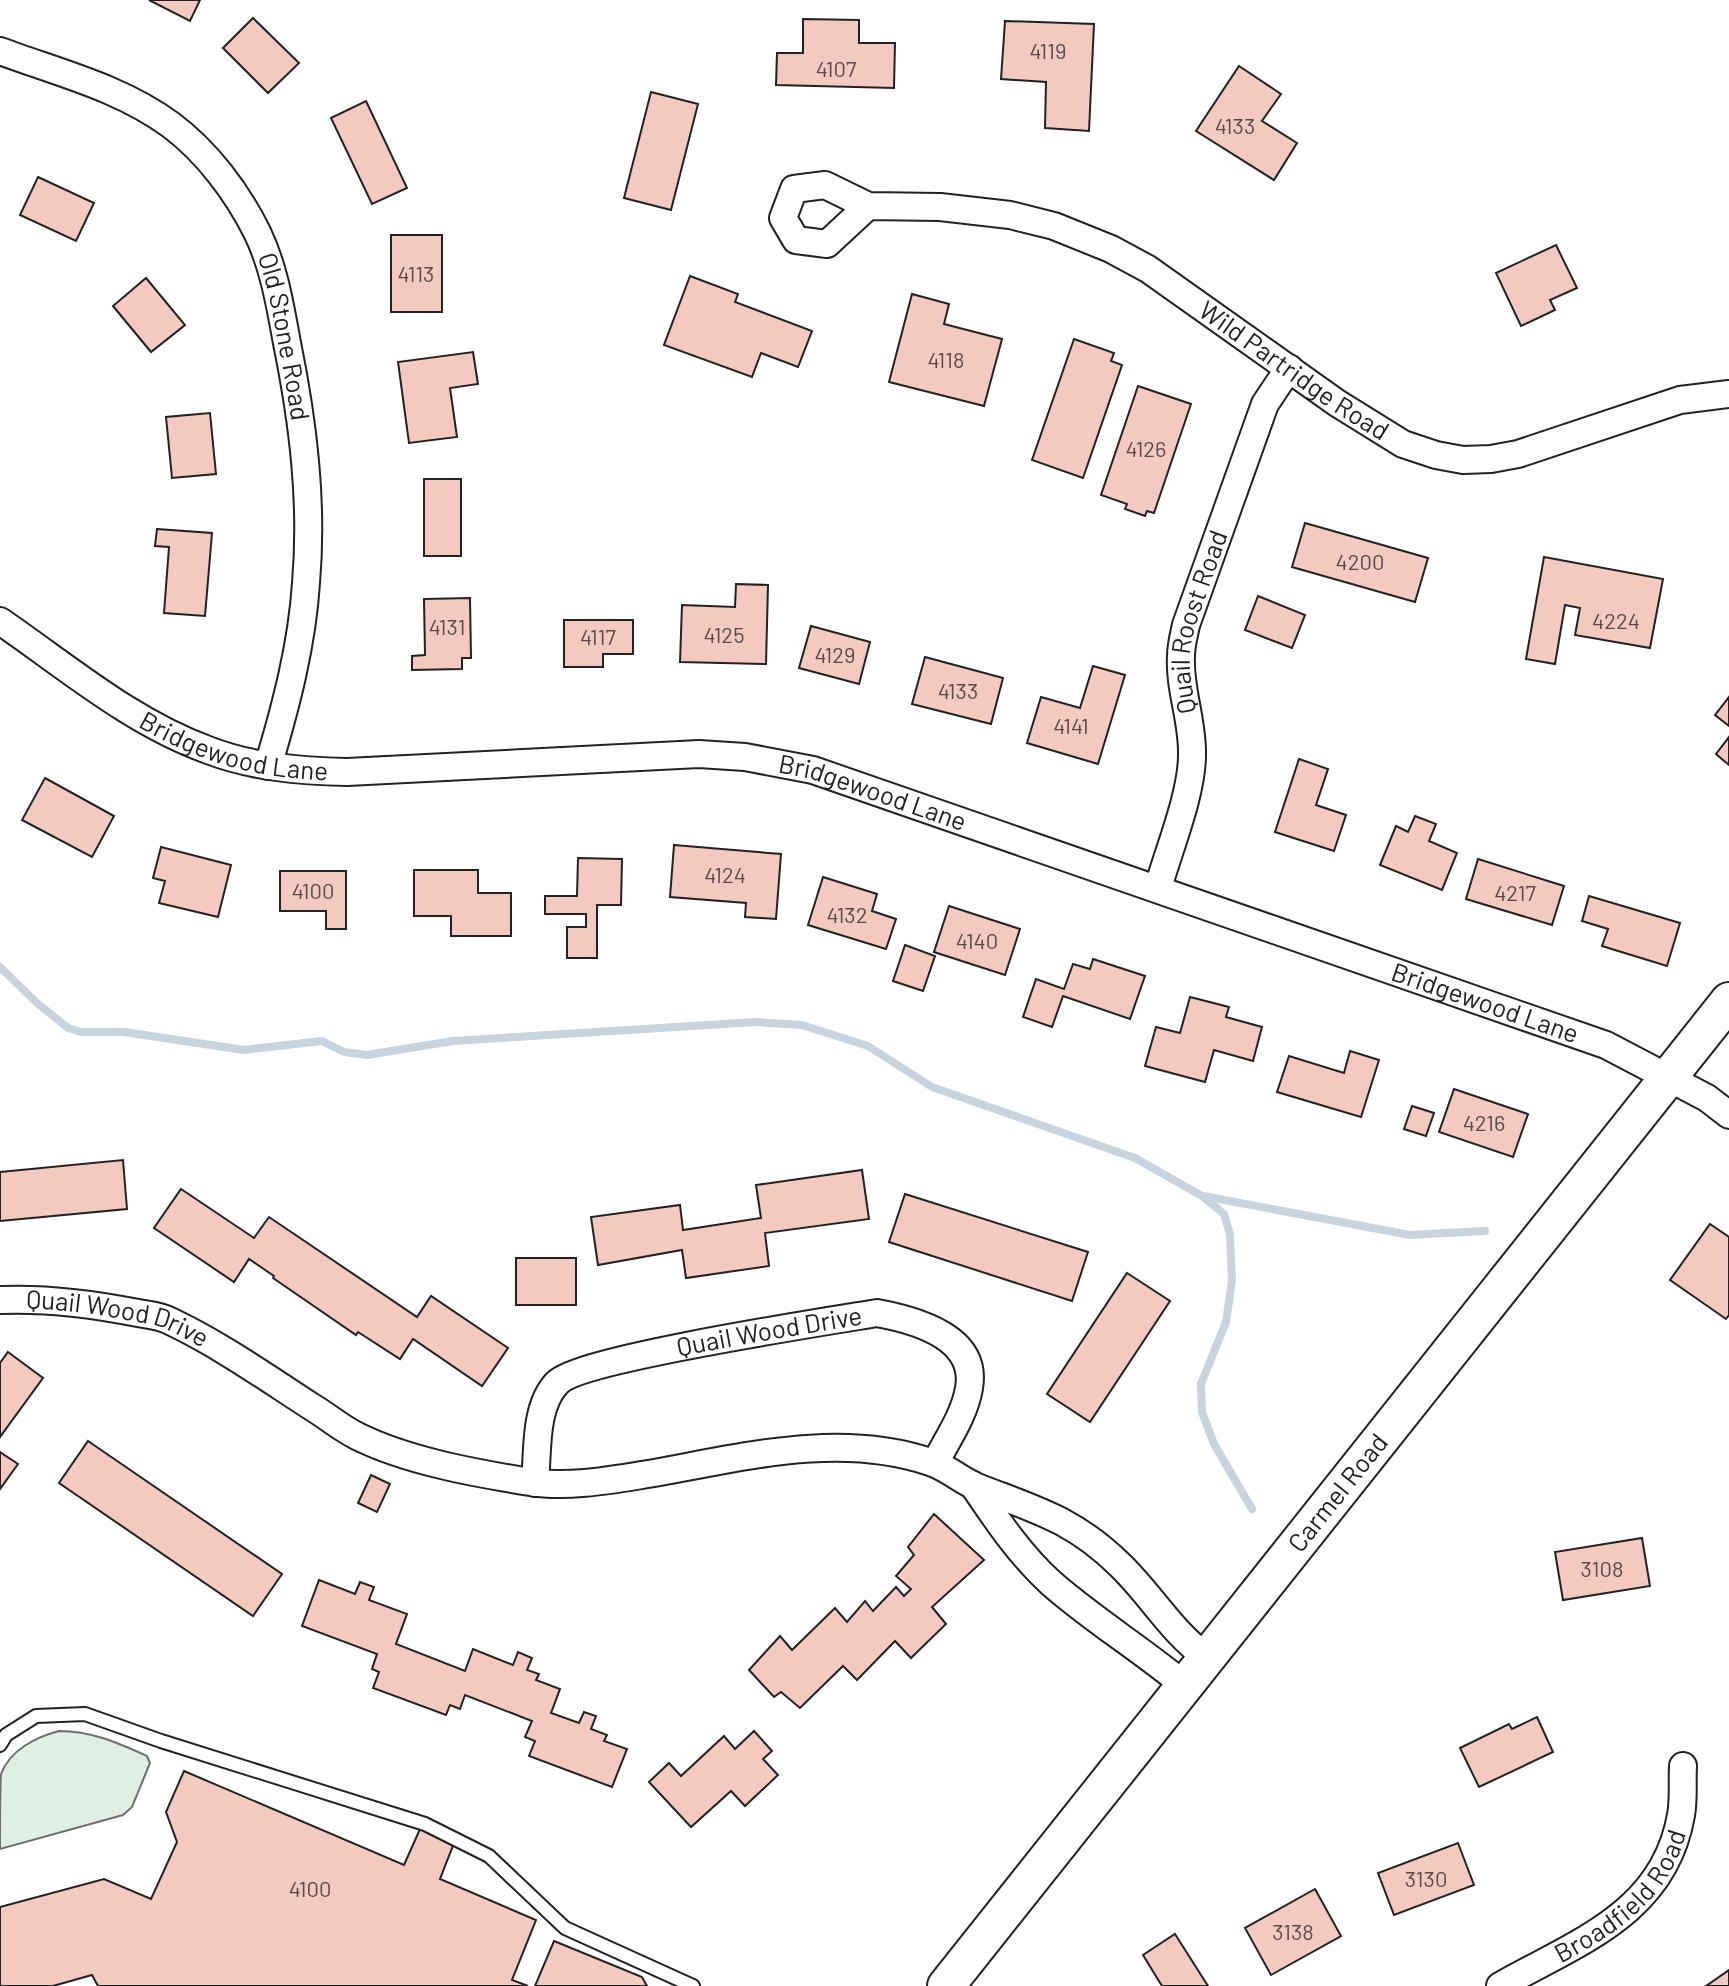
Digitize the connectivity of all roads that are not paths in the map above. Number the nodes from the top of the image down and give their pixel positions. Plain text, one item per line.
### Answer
1 (0, 51) edge
2 (868, 206) dead end
3 (1289, 368) junction
4 (1729, 394) edge
5 (0, 621) edge
6 (268, 766) junction
7 (1158, 888) junction
8 (1729, 1001) edge
9 (1669, 1077) junction
10 (1729, 1115) edge
11 (0, 1300) edge
12 (935, 1463) junction
13 (535, 1483) junction
14 (973, 1485) junction
15 (1206, 1657) junction
16 (1184, 1685) junction
17 (0, 1745) edge
18 (1683, 1766) dead end
19 (693, 1986) edge
20 (946, 1986) edge
21 (1500, 1986) edge

1 - 6 street, Old Stone Road
2 - 3 street, Wild Partridge Road
3 - 4 street, Wild Partridge Road
3 - 7 street, Quail Roost Road
5 - 6 street, Bridgewood Lane
6 - 7 street, Bridgewood Lane
7 - 9 street, Bridgewood Lane
8 - 9 main road, Carmel Road
9 - 10 street, Bridgewood Lane
9 - 15 main road, Carmel Road
11 - 13 street, Quail Wood Drive
12 - 13 street, Quail Wood Drive
12 - 13 street, Quail Wood Drive
12 - 14 street, Quail Wood Drive
14 - 15 street, Quail Wood Drive
14 - 16 street, Quail Wood Drive
15 - 16 main road, Carmel Road
16 - 20 main road, Carmel Road
17 - 19 lane
18 - 21 street, Broadfield Road

